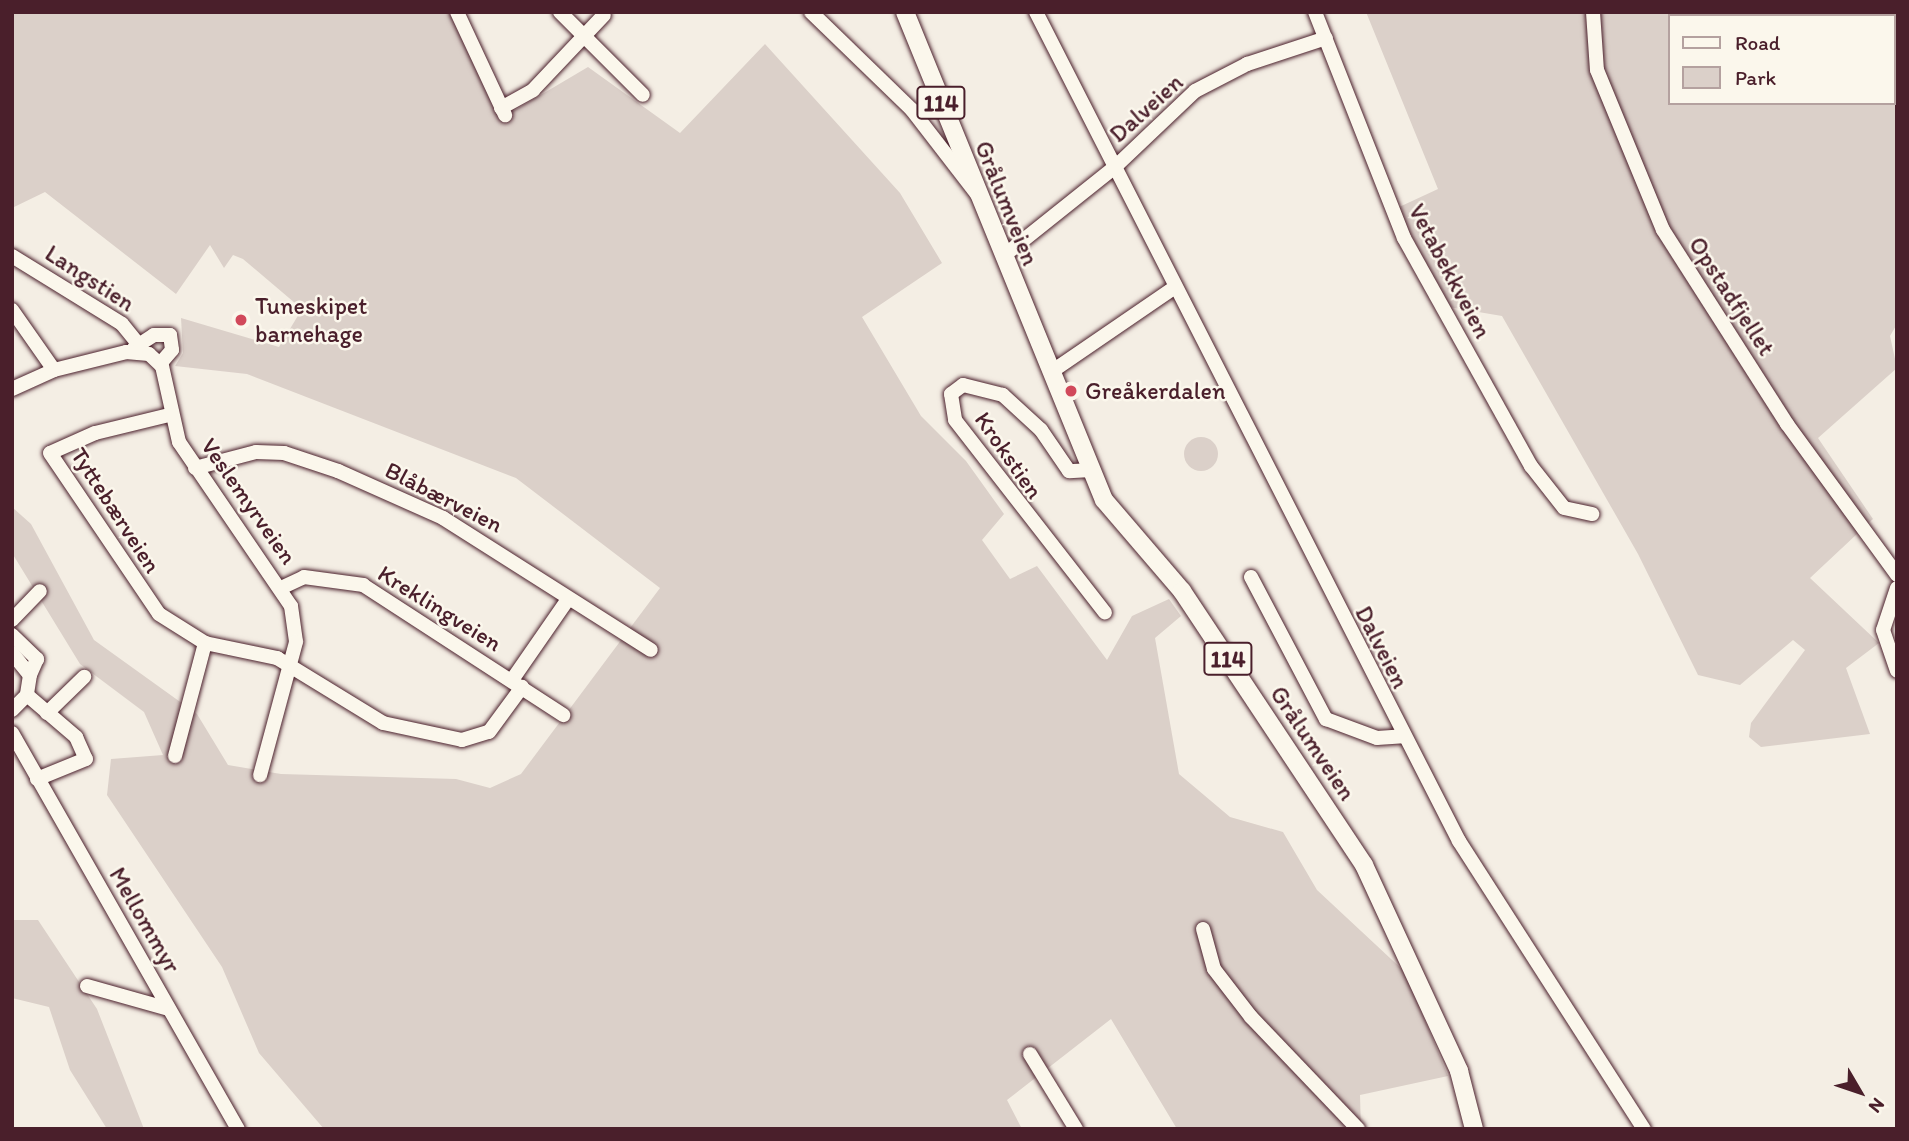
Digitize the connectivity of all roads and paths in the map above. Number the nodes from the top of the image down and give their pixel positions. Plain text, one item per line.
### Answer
1 (457, 12) edge
2 (560, 12) edge
3 (811, 12) edge
4 (905, 12) edge
5 (1036, 12) edge
6 (1315, 12) edge
7 (1593, 12) edge
8 (604, 15) dead end
9 (584, 36) junction
10 (1326, 38) junction
11 (643, 95) dead end
12 (1115, 167) junction
13 (977, 194) junction
14 (1011, 250) dead end
15 (12, 256) edge
16 (1172, 289) junction
17 (12, 310) edge
18 (132, 348) junction
19 (160, 363) junction
20 (54, 370) junction
21 (1051, 372) junction
22 (12, 389) edge
23 (169, 415) junction
24 (195, 468) junction
25 (1091, 470) junction
26 (1592, 514) dead end
27 (1897, 575) edge
28 (1251, 576) dead end
29 (283, 587) junction
30 (1897, 588) edge
31 (40, 591) dead end
32 (568, 599) junction
33 (1105, 613) dead end
34 (12, 620) edge
35 (12, 635) edge
36 (205, 643) junction
37 (651, 650) dead end
38 (12, 653) edge
39 (290, 665) junction
40 (1897, 671) edge
41 (30, 675) junction
42 (84, 677) dead end
43 (517, 684) junction
44 (27, 695) junction
45 (12, 710) edge
46 (47, 713) junction
47 (563, 715) dead end
48 (12, 733) edge
49 (1403, 736) junction
50 (175, 756) dead end
51 (260, 775) dead end
52 (37, 779) junction
53 (1203, 929) dead end
54 (87, 986) dead end
55 (169, 1009) junction
56 (1030, 1054) dead end
57 (238, 1129) edge
58 (1076, 1129) edge
59 (1358, 1129) edge
60 (1474, 1129) edge
61 (1644, 1129) edge

1 - 9 street
2 - 9 street
3 - 13 street
4 - 13 main road, Grålumveien / 114
5 - 12 street, Dalveien
6 - 10 street, Vetabekkveien
7 - 27 street, Opstadfjellet
8 - 9 street
9 - 11 street
10 - 12 street, Dalveien
10 - 26 street, Vetabekkveien
12 - 14 street, Dalveien
12 - 16 street, Dalveien
13 - 21 main road, Grålumveien / 114
15 - 18 street, Langstien
16 - 21 street
16 - 49 street, Dalveien
17 - 20 street
18 - 19 street
18 - 19 street
18 - 20 street
19 - 23 street, Veslemyrveien
20 - 22 street
21 - 25 main road, Grålumveien / 114
23 - 24 street, Veslemyrveien
23 - 36 street, Tyttebærveien
24 - 29 street, Veslemyrveien
24 - 32 street, Blåbærveien
25 - 33 street, Krokstien
25 - 60 main road, Grålumveien / 114
28 - 49 street
29 - 39 street, Veslemyrveien
29 - 43 street, Kreklingveien
30 - 40 street
31 - 34 street
32 - 37 street, Blåbærveien
32 - 43 street, Tyttebærveien
35 - 41 street
36 - 39 street, Tyttebærveien
36 - 50 street
38 - 41 street
39 - 43 street, Tyttebærveien
39 - 51 street
41 - 44 street
42 - 46 street
43 - 47 street, Kreklingveien
44 - 45 street
44 - 46 street
46 - 52 street
48 - 52 street, Mellommyr
49 - 61 street, Dalveien
52 - 55 street, Mellommyr
53 - 59 street
54 - 55 street
55 - 57 street, Mellommyr
56 - 58 street

